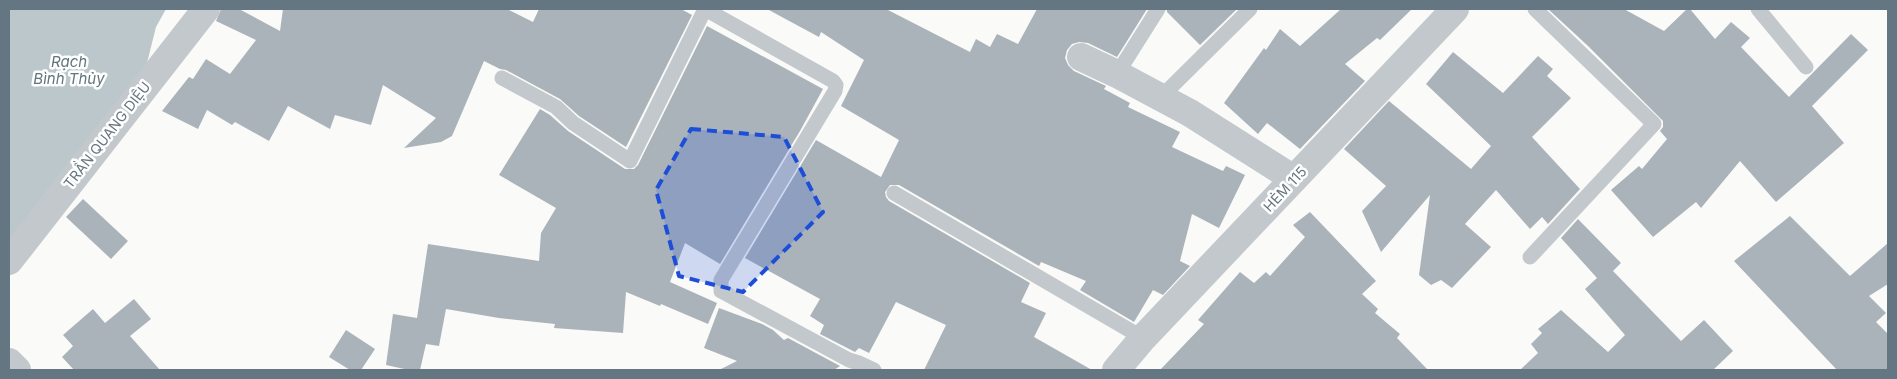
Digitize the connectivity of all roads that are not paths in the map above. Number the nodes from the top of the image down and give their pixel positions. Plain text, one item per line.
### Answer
1 (206, 9) edge
2 (705, 9) edge
3 (1158, 9) edge
4 (1250, 9) edge
5 (1454, 9) edge
6 (1535, 9) edge
7 (1758, 9) edge
8 (1081, 57) dead end
9 (1806, 67) dead end
10 (1117, 74) junction
11 (502, 78) dead end
12 (1160, 98) junction
13 (1294, 179) junction
14 (894, 193) dead end
15 (1530, 256) dead end
16 (9, 261) edge
17 (1143, 338) junction
18 (9, 362) edge
19 (16, 370) edge
20 (874, 370) edge
21 (1116, 370) edge

1 - 16 street, TRẦN QUANG DIỆU
2 - 11 lane
2 - 20 lane
3 - 10 lane
4 - 12 lane
5 - 13 street, HẺM 115
6 - 15 lane
7 - 9 lane
8 - 10 street
10 - 12 street
12 - 13 street
13 - 17 street, HẺM 115
14 - 17 lane
17 - 21 street, HẺM 115
18 - 19 street

